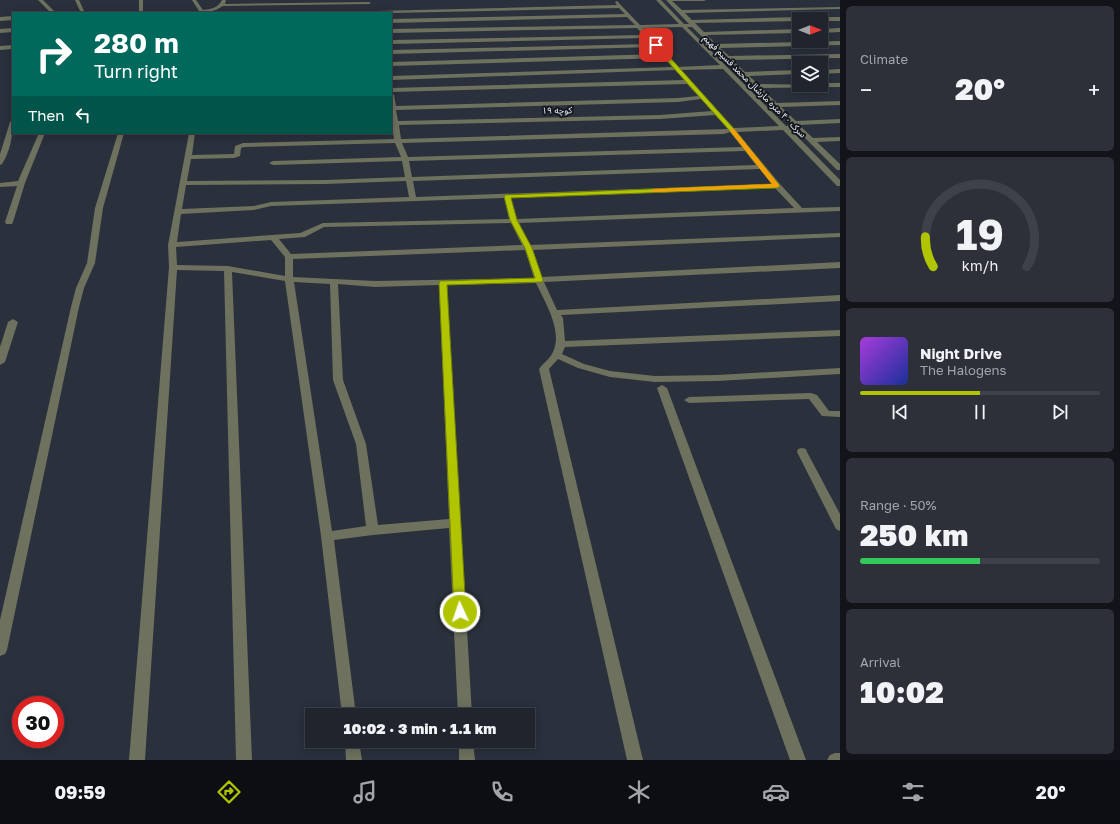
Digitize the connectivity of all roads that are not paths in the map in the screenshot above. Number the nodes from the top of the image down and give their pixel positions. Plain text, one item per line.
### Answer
1 (40, 0) edge
2 (77, 0) edge
3 (141, 0) edge
4 (194, 0) edge
5 (241, 0) edge
6 (616, 0) edge
7 (658, 0) edge
8 (668, 0) edge
9 (704, 0) edge
10 (223, 2) edge
11 (369, 2) dead end
12 (621, 6) junction
13 (840, 8) edge
14 (53, 12) edge
15 (83, 12) edge
16 (141, 12) edge
17 (200, 12) edge
18 (205, 12) edge
19 (375, 12) edge
20 (680, 12) junction
21 (629, 15) junction
22 (12, 18) edge
23 (0, 19) edge
24 (828, 19) edge
25 (840, 19) edge
26 (792, 20) edge
27 (392, 21) edge
28 (692, 23) junction
29 (638, 25) junction
30 (682, 25) junction
31 (12, 30) edge
32 (392, 30) edge
33 (840, 30) edge
34 (0, 31) edge
35 (792, 31) edge
36 (828, 31) edge
37 (702, 34) junction
38 (648, 36) junction
39 (392, 42) edge
40 (840, 43) edge
41 (656, 45) junction
42 (715, 46) junction
43 (12, 47) edge
44 (0, 48) edge
45 (392, 52) edge
46 (666, 56) junction
47 (840, 56) edge
48 (727, 58) junction
49 (392, 64) edge
50 (724, 67) junction
51 (678, 69) junction
52 (840, 71) edge
53 (792, 72) edge
54 (828, 72) edge
55 (744, 74) junction
56 (392, 78) edge
57 (690, 82) junction
58 (840, 84) edge
59 (792, 85) edge
60 (828, 85) edge
61 (756, 86) junction
62 (392, 90) edge
63 (703, 97) junction
64 (840, 103) edge
65 (776, 105) junction
66 (393, 108) edge
67 (717, 113) junction
68 (840, 121) edge
69 (394, 123) edge
70 (12, 125) edge
71 (796, 125) junction
72 (784, 127) junction
73 (732, 130) junction
74 (42, 134) edge
75 (121, 134) edge
76 (192, 134) edge
77 (840, 139) edge
78 (811, 140) junction
79 (398, 141) junction
80 (747, 149) junction
81 (188, 157) junction
82 (405, 159) junction
83 (836, 161) edge
84 (0, 163) edge
85 (273, 163) dead end
86 (761, 167) junction
87 (840, 168) edge
88 (409, 178) junction
89 (21, 183) junction
90 (182, 183) junction
91 (840, 184) edge
92 (0, 185) edge
93 (777, 186) junction
94 (507, 196) junction
95 (413, 199) junction
96 (840, 208) edge
97 (800, 210) junction
98 (178, 212) junction
99 (514, 220) junction
100 (9, 222) dead end
101 (840, 235) edge
102 (274, 238) junction
103 (172, 245) junction
104 (528, 248) junction
105 (290, 257) junction
106 (840, 265) edge
107 (173, 267) junction
108 (228, 270) junction
109 (288, 279) junction
110 (539, 280) junction
111 (334, 282) junction
112 (443, 283) junction
113 (840, 298) edge
114 (554, 313) junction
115 (13, 322) dead end
116 (840, 333) edge
117 (559, 350) junction
118 (0, 362) edge
119 (840, 372) edge
120 (662, 388) dead end
121 (688, 400) dead end
122 (840, 414) edge
123 (802, 452) dead end
124 (456, 523) junction
125 (840, 526) edge
126 (374, 530) junction
127 (327, 536) junction
128 (0, 650) edge
129 (347, 708) edge
130 (465, 708) edge
131 (353, 748) edge
132 (466, 748) edge
133 (137, 760) edge
134 (244, 760) edge
135 (354, 760) edge
136 (467, 760) edge
137 (635, 760) edge
138 (798, 760) edge
139 (835, 760) edge
140 (840, 760) edge

1 - 14 street
2 - 15 street
3 - 16 street
4 - 17 street
5 - 10 street
6 - 12 street
7 - 30 street, سرک ۴۰ متره مارشال محمد قسیم فهیم
8 - 9 street
8 - 20 street, سرک ۴۰ متره مارشال محمد قسیم فهیم
10 - 11 street
10 - 18 street
12 - 19 street
12 - 21 street
13 - 20 street
20 - 28 street, سرک ۴۰ متره مارشال محمد قسیم فهیم
21 - 27 street
21 - 29 street
22 - 23 street
24 - 25 street
26 - 28 street
28 - 30 street
28 - 37 street, سرک ۴۰ متره مارشال محمد قسیم فهیم
29 - 30 street
29 - 32 street
29 - 38 street
30 - 50 street, سرک ۴۰ متره مارشال محمد قسیم فهیم
31 - 34 street
33 - 36 street
35 - 37 street
37 - 42 street, سرک ۴۰ متره مارشال محمد قسیم فهیم
38 - 39 street
38 - 41 street
40 - 42 street
41 - 45 street
41 - 46 street
42 - 48 street, سرک ۴۰ متره مارشال محمد قسیم فهیم
43 - 44 street
46 - 49 street
46 - 51 street
47 - 48 street
48 - 55 street, سرک ۴۰ متره مارشال محمد قسیم فهیم
50 - 51 street
50 - 72 street, سرک ۴۰ متره مارشال محمد قسیم فهیم
51 - 56 street
51 - 57 street
52 - 54 street
53 - 55 street
55 - 61 street, سرک ۴۰ متره مارشال محمد قسیم فهیم
57 - 62 street
57 - 63 street
58 - 60 street
59 - 61 street
61 - 65 street, سرک ۴۰ متره مارشال محمد قسیم فهیم
63 - 66 street
63 - 67 street
64 - 65 street
65 - 71 street, سرک ۴۰ متره مارشال محمد قسیم فهیم
66 - 69 street
67 - 69 street, کوچه ۱۹
67 - 73 street
68 - 71 street
69 - 79 street
70 - 84 street
71 - 72 street
71 - 78 street, سرک ۴۰ متره مارشال محمد قسیم فهیم
72 - 73 street
72 - 91 street, سرک ۴۰ متره مارشال محمد قسیم فهیم
73 - 79 street
73 - 80 street
74 - 89 street
75 - 128 street
76 - 81 street
77 - 78 street
78 - 83 street, سرک ۴۰ متره مارشال محمد قسیم فهیم
79 - 81 street
79 - 82 street
80 - 82 street
80 - 86 street
81 - 90 street
82 - 85 street
82 - 88 street
83 - 87 street, سرک ۴۰ متره مارشال محمد قسیم فهیم
86 - 88 street
86 - 93 street
88 - 90 street
88 - 95 street
89 - 92 street
89 - 100 street
90 - 98 street
93 - 94 street
93 - 97 street
94 - 95 street
94 - 99 street
95 - 98 street
96 - 97 street
97 - 99 street
98 - 103 street
99 - 102 street
99 - 104 street
101 - 104 street
102 - 103 street
102 - 105 street
103 - 107 street
104 - 105 street
104 - 110 street
105 - 109 street
106 - 110 street
107 - 108 street
107 - 133 street
108 - 109 street
108 - 134 street
109 - 111 street
109 - 127 street
110 - 112 street
110 - 114 street
111 - 112 street
111 - 126 street
112 - 124 street
113 - 114 street
114 - 117 street
115 - 118 street
116 - 117 street
117 - 119 street
117 - 137 street
120 - 138 street
121 - 122 street
123 - 125 street
124 - 126 street
124 - 130 street
126 - 127 street
127 - 129 street
131 - 135 street
132 - 136 street
139 - 140 street

